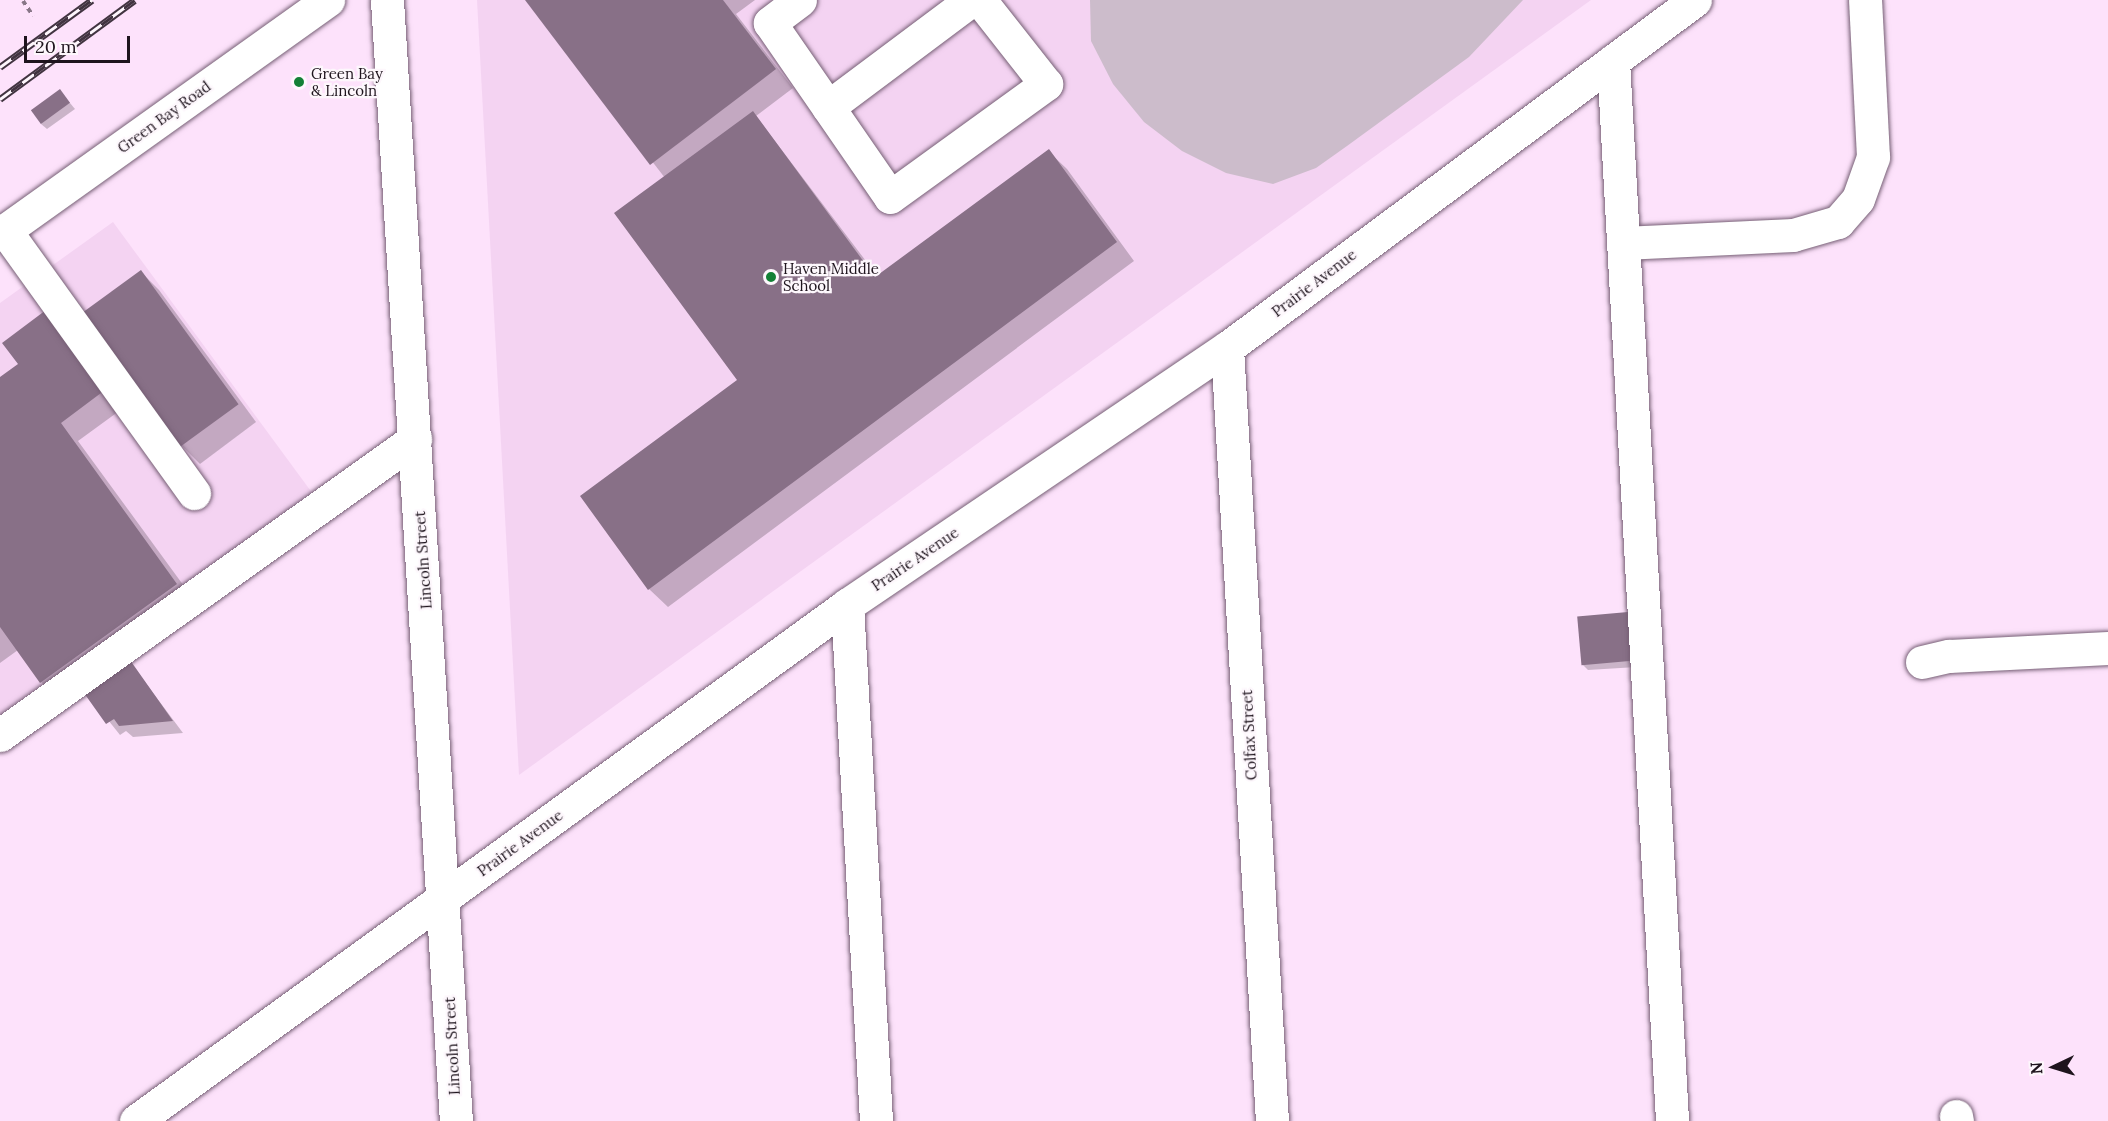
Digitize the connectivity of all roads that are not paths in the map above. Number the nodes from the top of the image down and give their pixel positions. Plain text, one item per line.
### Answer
1 (328, 0) edge
2 (387, 0) edge
3 (800, 0) edge
4 (971, 0) edge
5 (980, 0) edge
6 (1695, 0) edge
7 (1865, 0) edge
8 (1613, 61) junction
9 (828, 107) junction
10 (2, 232) edge
11 (1623, 243) junction
12 (1227, 348) junction
13 (415, 439) junction
14 (194, 493) dead end
15 (847, 605) junction
16 (2108, 648) edge
17 (1922, 662) dead end
18 (0, 735) edge
19 (444, 898) junction
20 (136, 1121) edge
21 (456, 1121) edge
22 (876, 1121) edge
23 (1272, 1121) edge
24 (1672, 1121) edge

1 - 10 street, Green Bay Road
2 - 13 street, Lincoln Street
3 - 9 street
4 - 9 street
5 - 9 street
6 - 8 street, Prairie Avenue
7 - 11 street
8 - 11 street
8 - 12 street, Prairie Avenue
10 - 14 street
11 - 24 street
12 - 15 street, Prairie Avenue
12 - 23 street, Colfax Street
13 - 18 street
13 - 19 street, Lincoln Street
15 - 19 street, Prairie Avenue
15 - 22 street
16 - 17 street
19 - 20 street, Prairie Avenue
19 - 21 street, Lincoln Street

